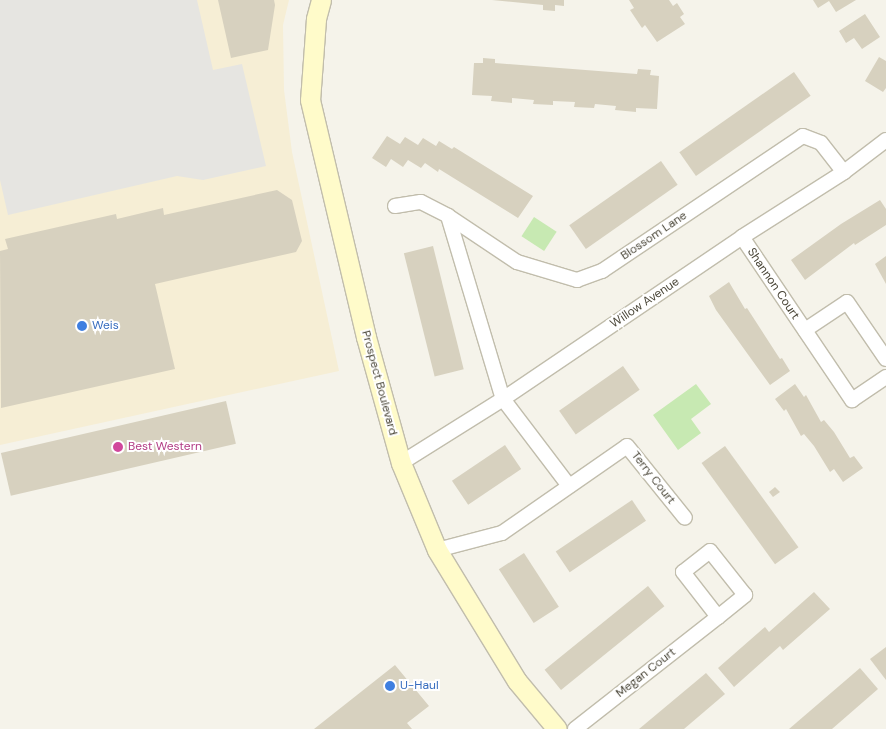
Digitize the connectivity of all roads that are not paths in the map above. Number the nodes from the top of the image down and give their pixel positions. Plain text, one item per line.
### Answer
1 (321, 0) edge
2 (886, 140) edge
3 (844, 172) junction
4 (395, 206) dead end
5 (448, 216) junction
6 (742, 237) junction
7 (805, 330) junction
8 (886, 359) edge
9 (886, 377) edge
10 (503, 399) junction
11 (401, 463) junction
12 (569, 486) junction
13 (685, 518) dead end
14 (437, 550) junction
15 (718, 617) junction
16 (557, 729) edge
17 (574, 729) edge

1 - 11 street, Prospect Boulevard
2 - 3 street, Willow Avenue
3 - 5 street, Blossom Lane
3 - 6 street, Willow Avenue
4 - 5 street, Blossom Lane
5 - 10 street
6 - 7 street, Shannon Court
6 - 10 street, Willow Avenue
7 - 8 street, Shannon Court
7 - 9 street, Shannon Court
10 - 11 street, Willow Avenue
10 - 12 street
11 - 14 street, Prospect Boulevard
12 - 13 street, Terry Court
12 - 14 street, Terry Court
14 - 16 street, Prospect Boulevard
15 - 15 street, Megan Court
15 - 17 street, Megan Court

